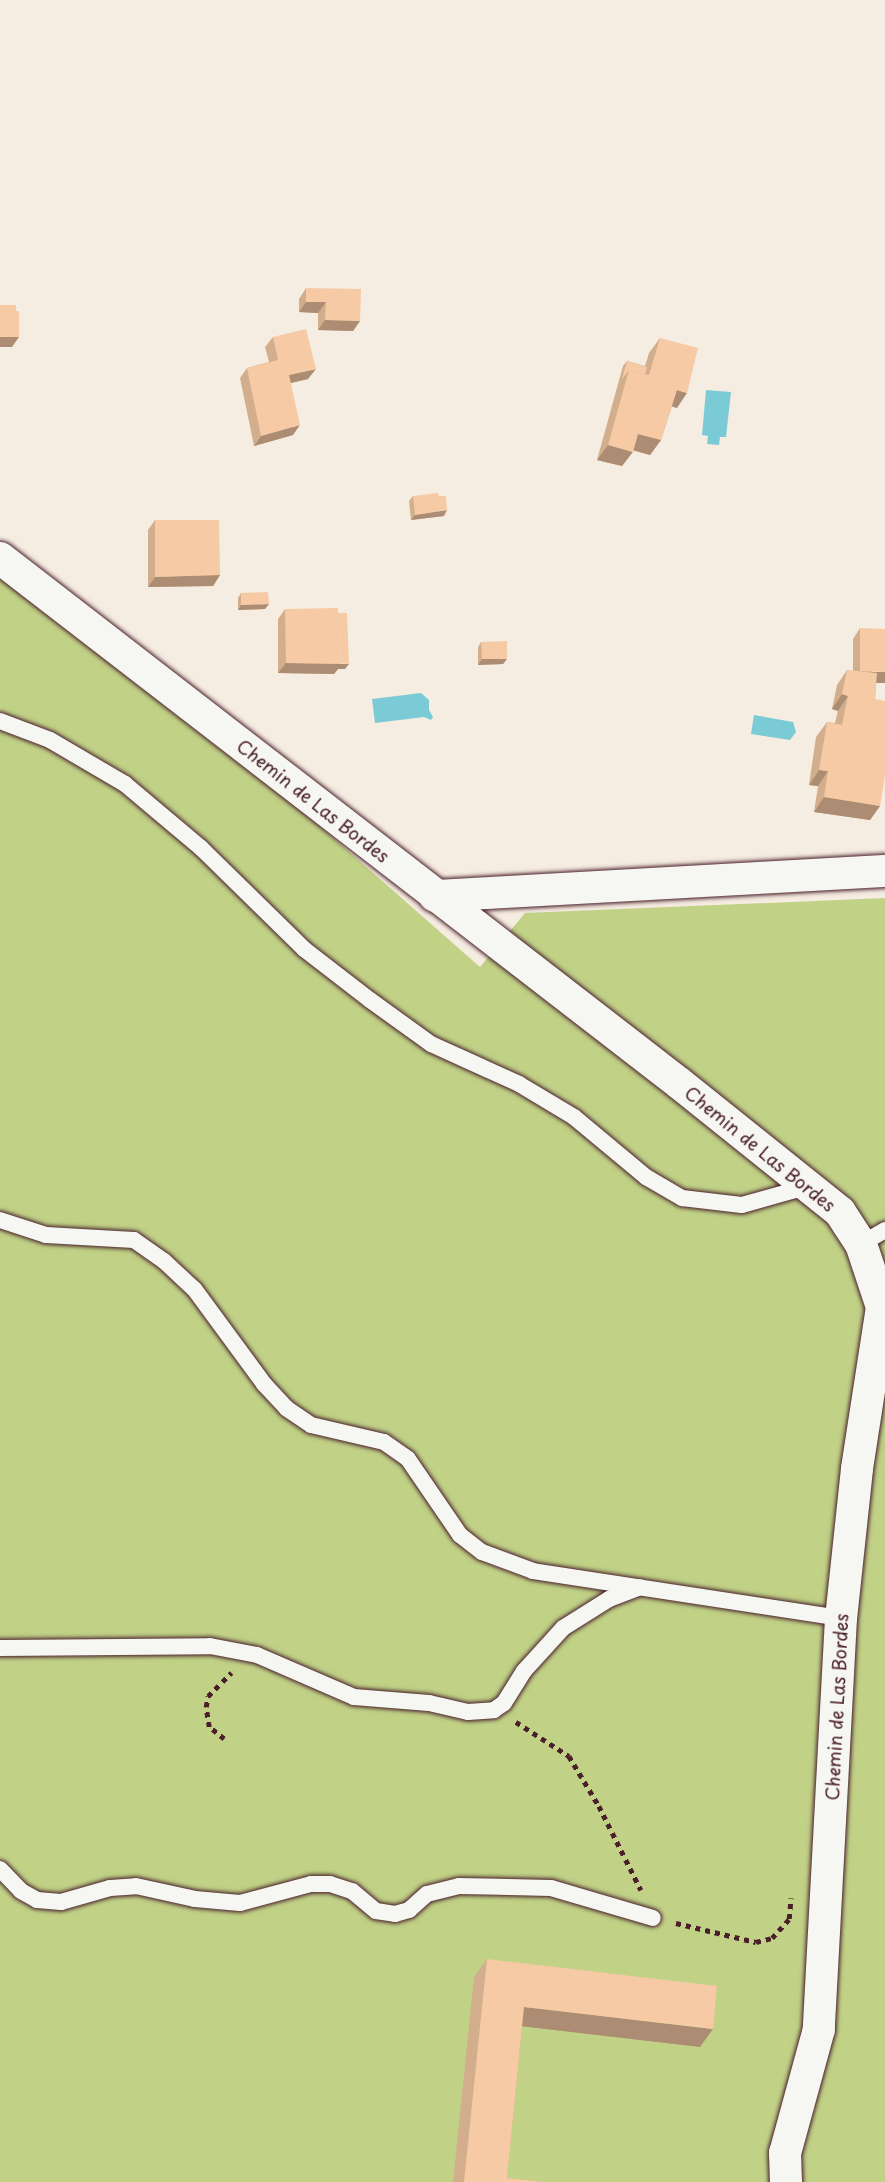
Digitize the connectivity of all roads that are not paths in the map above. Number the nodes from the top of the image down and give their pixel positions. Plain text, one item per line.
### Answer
1 (0, 558) edge
2 (0, 721) edge
3 (885, 872) edge
4 (435, 896) junction
5 (806, 1187) junction
6 (0, 1220) edge
7 (873, 1237) edge
8 (642, 1586) junction
9 (841, 1618) junction
10 (0, 1648) edge
11 (0, 1869) edge
12 (653, 1918) road end
13 (786, 2182) edge

1 - 4 street, Chemin de Las Bordes
2 - 5 lane
3 - 4 street
4 - 5 street, Chemin de Las Bordes
5 - 7 street, Chemin de Las Bordes
6 - 8 lane
7 - 9 street, Chemin de Las Bordes
8 - 9 lane
8 - 10 lane
9 - 13 street, Chemin de Las Bordes
11 - 12 lane

